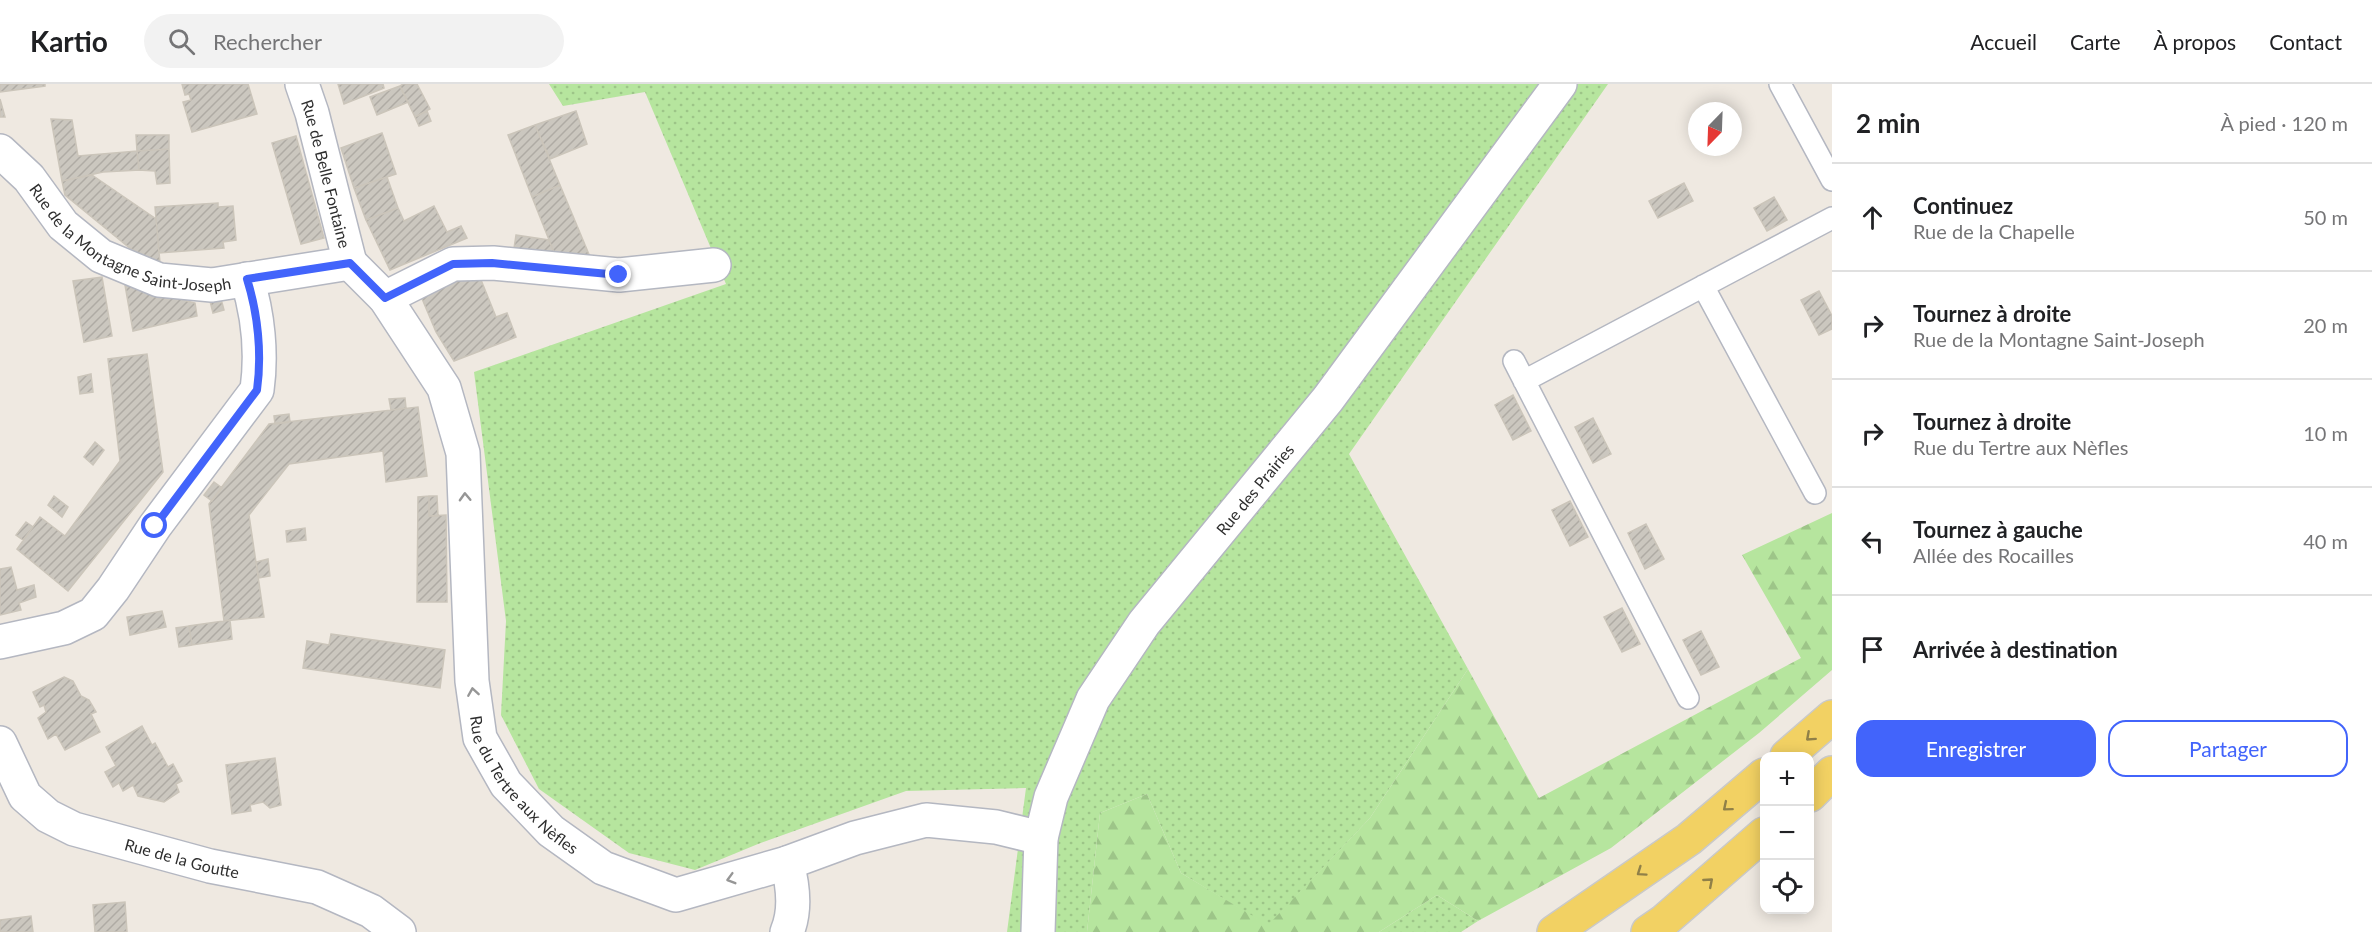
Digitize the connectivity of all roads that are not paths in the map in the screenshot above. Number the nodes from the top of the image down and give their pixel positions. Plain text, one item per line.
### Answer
1 (302, 84) edge
2 (1560, 84) edge
3 (1780, 84) edge
4 (0, 152) edge
5 (1832, 180) edge
6 (1832, 218) edge
7 (350, 263) junction
8 (714, 265) dead end
9 (247, 279) junction
10 (1703, 286) junction
11 (385, 298) junction
12 (1514, 361) dead end
13 (1524, 381) junction
14 (1815, 493) dead end
15 (0, 642) edge
16 (1688, 698) dead end
17 (1832, 717) edge
18 (0, 743) edge
19 (1792, 752) edge
20 (1832, 773) edge
21 (1760, 778) edge
22 (1814, 790) edge
23 (1832, 796) edge
24 (1811, 806) edge
25 (1760, 837) edge
26 (1041, 838) junction
27 (787, 863) junction
28 (397, 932) edge
29 (786, 932) edge
30 (1038, 932) edge
31 (1554, 932) edge
32 (1648, 932) edge

1 - 7 street, Rue de Belle Fontaine
2 - 26 street, Rue des Prairies
3 - 5 lane
4 - 9 street, Rue de la Montagne Saint-Joseph
6 - 10 lane
7 - 9 street, Rue de la Montagne Saint-Joseph
7 - 11 street, Rue du Tertre aux Nèfles
8 - 11 street
9 - 15 street
10 - 13 lane
10 - 14 lane
27 -> 11 street, Rue du Tertre aux Nèfles
12 - 13 lane
13 - 16 lane
17 -> 19 main road
18 - 28 street, Rue de la Goutte
20 - 22 main road
21 -> 31 main road
23 - 24 main road
32 -> 25 main road
26 - 27 street, Rue du Tertre aux Nèfles
26 - 30 street, Rue des Prairies
27 - 29 street

